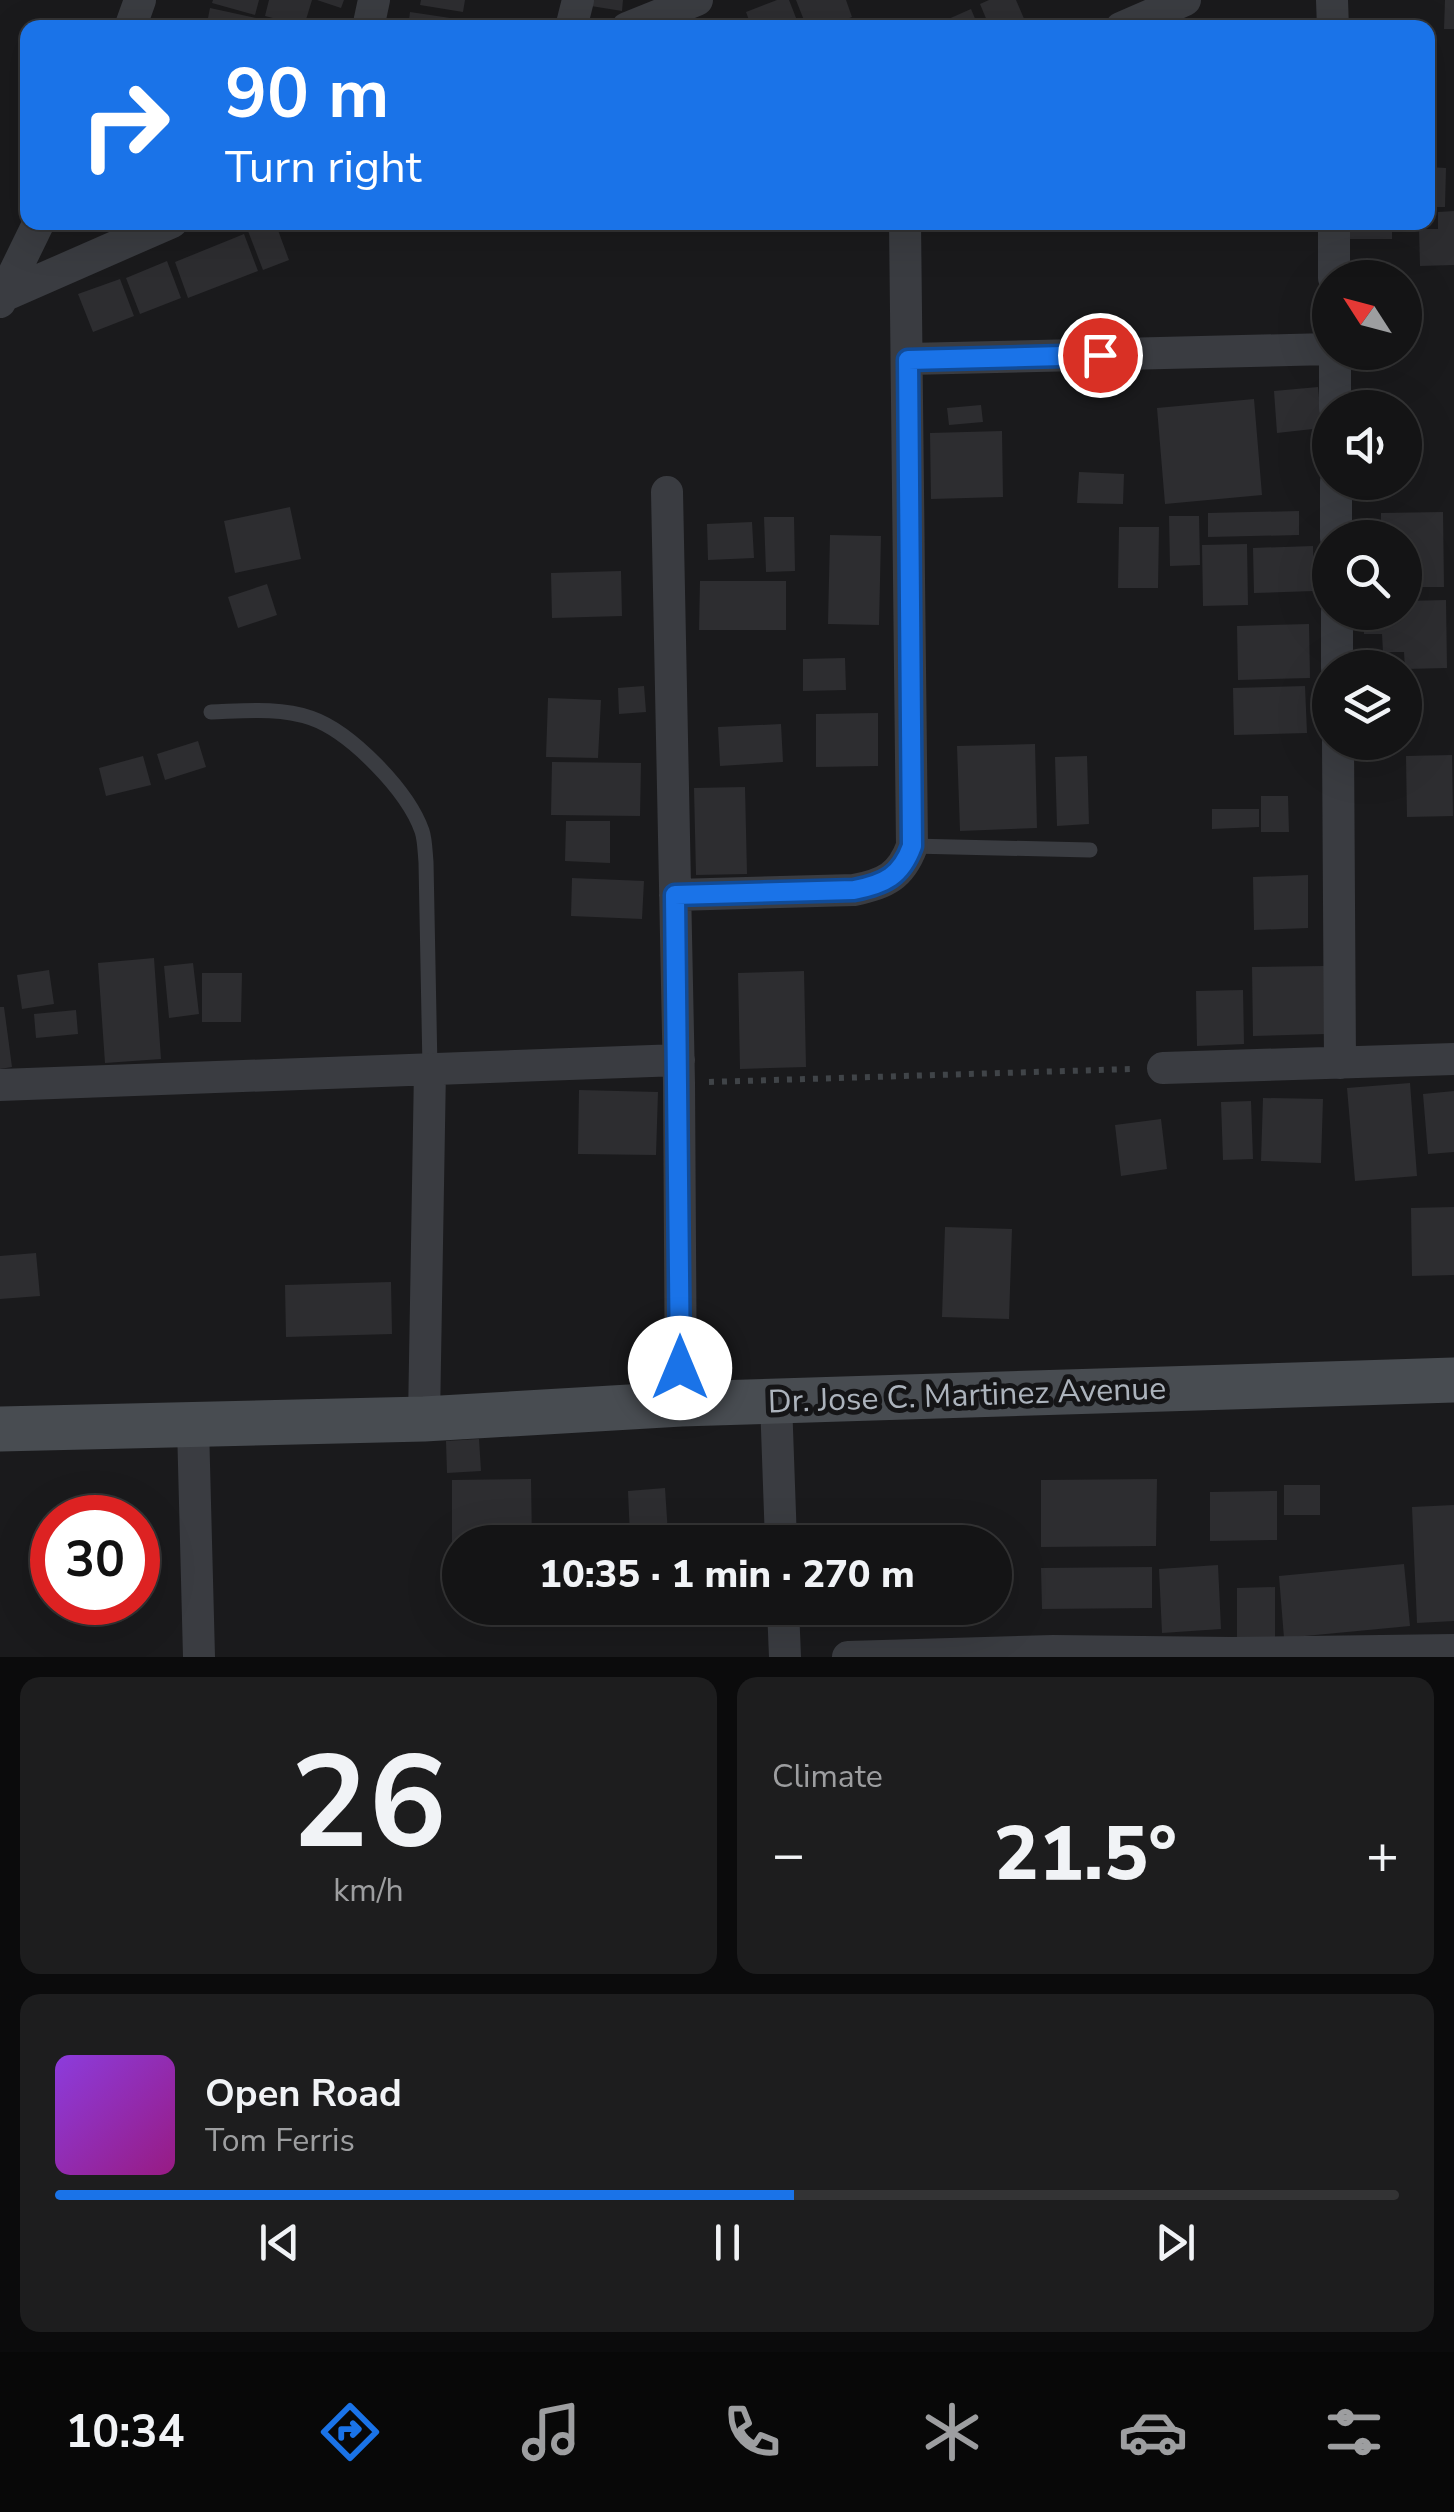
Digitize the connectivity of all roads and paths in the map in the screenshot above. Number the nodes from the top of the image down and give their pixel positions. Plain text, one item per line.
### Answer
1 (697, 0) edge
2 (1185, 0) edge
3 (647, 20) edge
4 (1139, 20) edge
5 (35, 230) edge
6 (154, 230) edge
7 (905, 230) edge
8 (1334, 230) edge
9 (1334, 260) edge
10 (2, 299) edge
11 (1312, 351) edge
12 (908, 360) junction
13 (666, 492) dead end
14 (211, 712) dead end
15 (1338, 760) edge
16 (912, 846) junction
17 (1090, 850) dead end
18 (675, 895) junction
19 (1454, 1059) edge
20 (1340, 1063) junction
21 (1163, 1068) joint
22 (430, 1069) junction
23 (679, 1071) junction
24 (0, 1085) edge
25 (1454, 1380) edge
26 (776, 1401) junction
27 (681, 1404) junction
28 (424, 1419) junction
29 (193, 1426) junction
30 (0, 1429) edge
31 (780, 1525) edge
32 (784, 1625) edge
33 (1454, 1650) edge
34 (1053, 1654) edge
35 (1416, 1654) edge
36 (1232, 1655) edge
37 (199, 1657) edge
38 (785, 1657) edge
39 (848, 1657) edge

1 - 3 street
2 - 4 street
5 - 10 street
6 - 10 street
7 - 12 street
8 - 9 street
11 - 12 street
12 - 16 street
13 - 18 street
14 - 22 lane
15 - 20 street
16 - 17 lane
16 - 18 street
18 - 23 street
19 - 20 street
20 - 21 street
21 - 23 path
22 - 23 street
22 - 24 street
22 - 28 street
23 - 27 street
25 - 26 street, Dr. Jose C. Martinez Avenue
26 - 27 street, Dr. Jose C. Martinez Avenue
26 - 31 street
27 - 28 street, Dr. Jose C. Martinez Avenue
28 - 29 street, Dr. Jose C. Martinez Avenue
29 - 30 street, Dr. Jose C. Martinez Avenue
29 - 37 street
32 - 38 street
33 - 35 street
34 - 36 street
34 - 39 street
35 - 36 street

